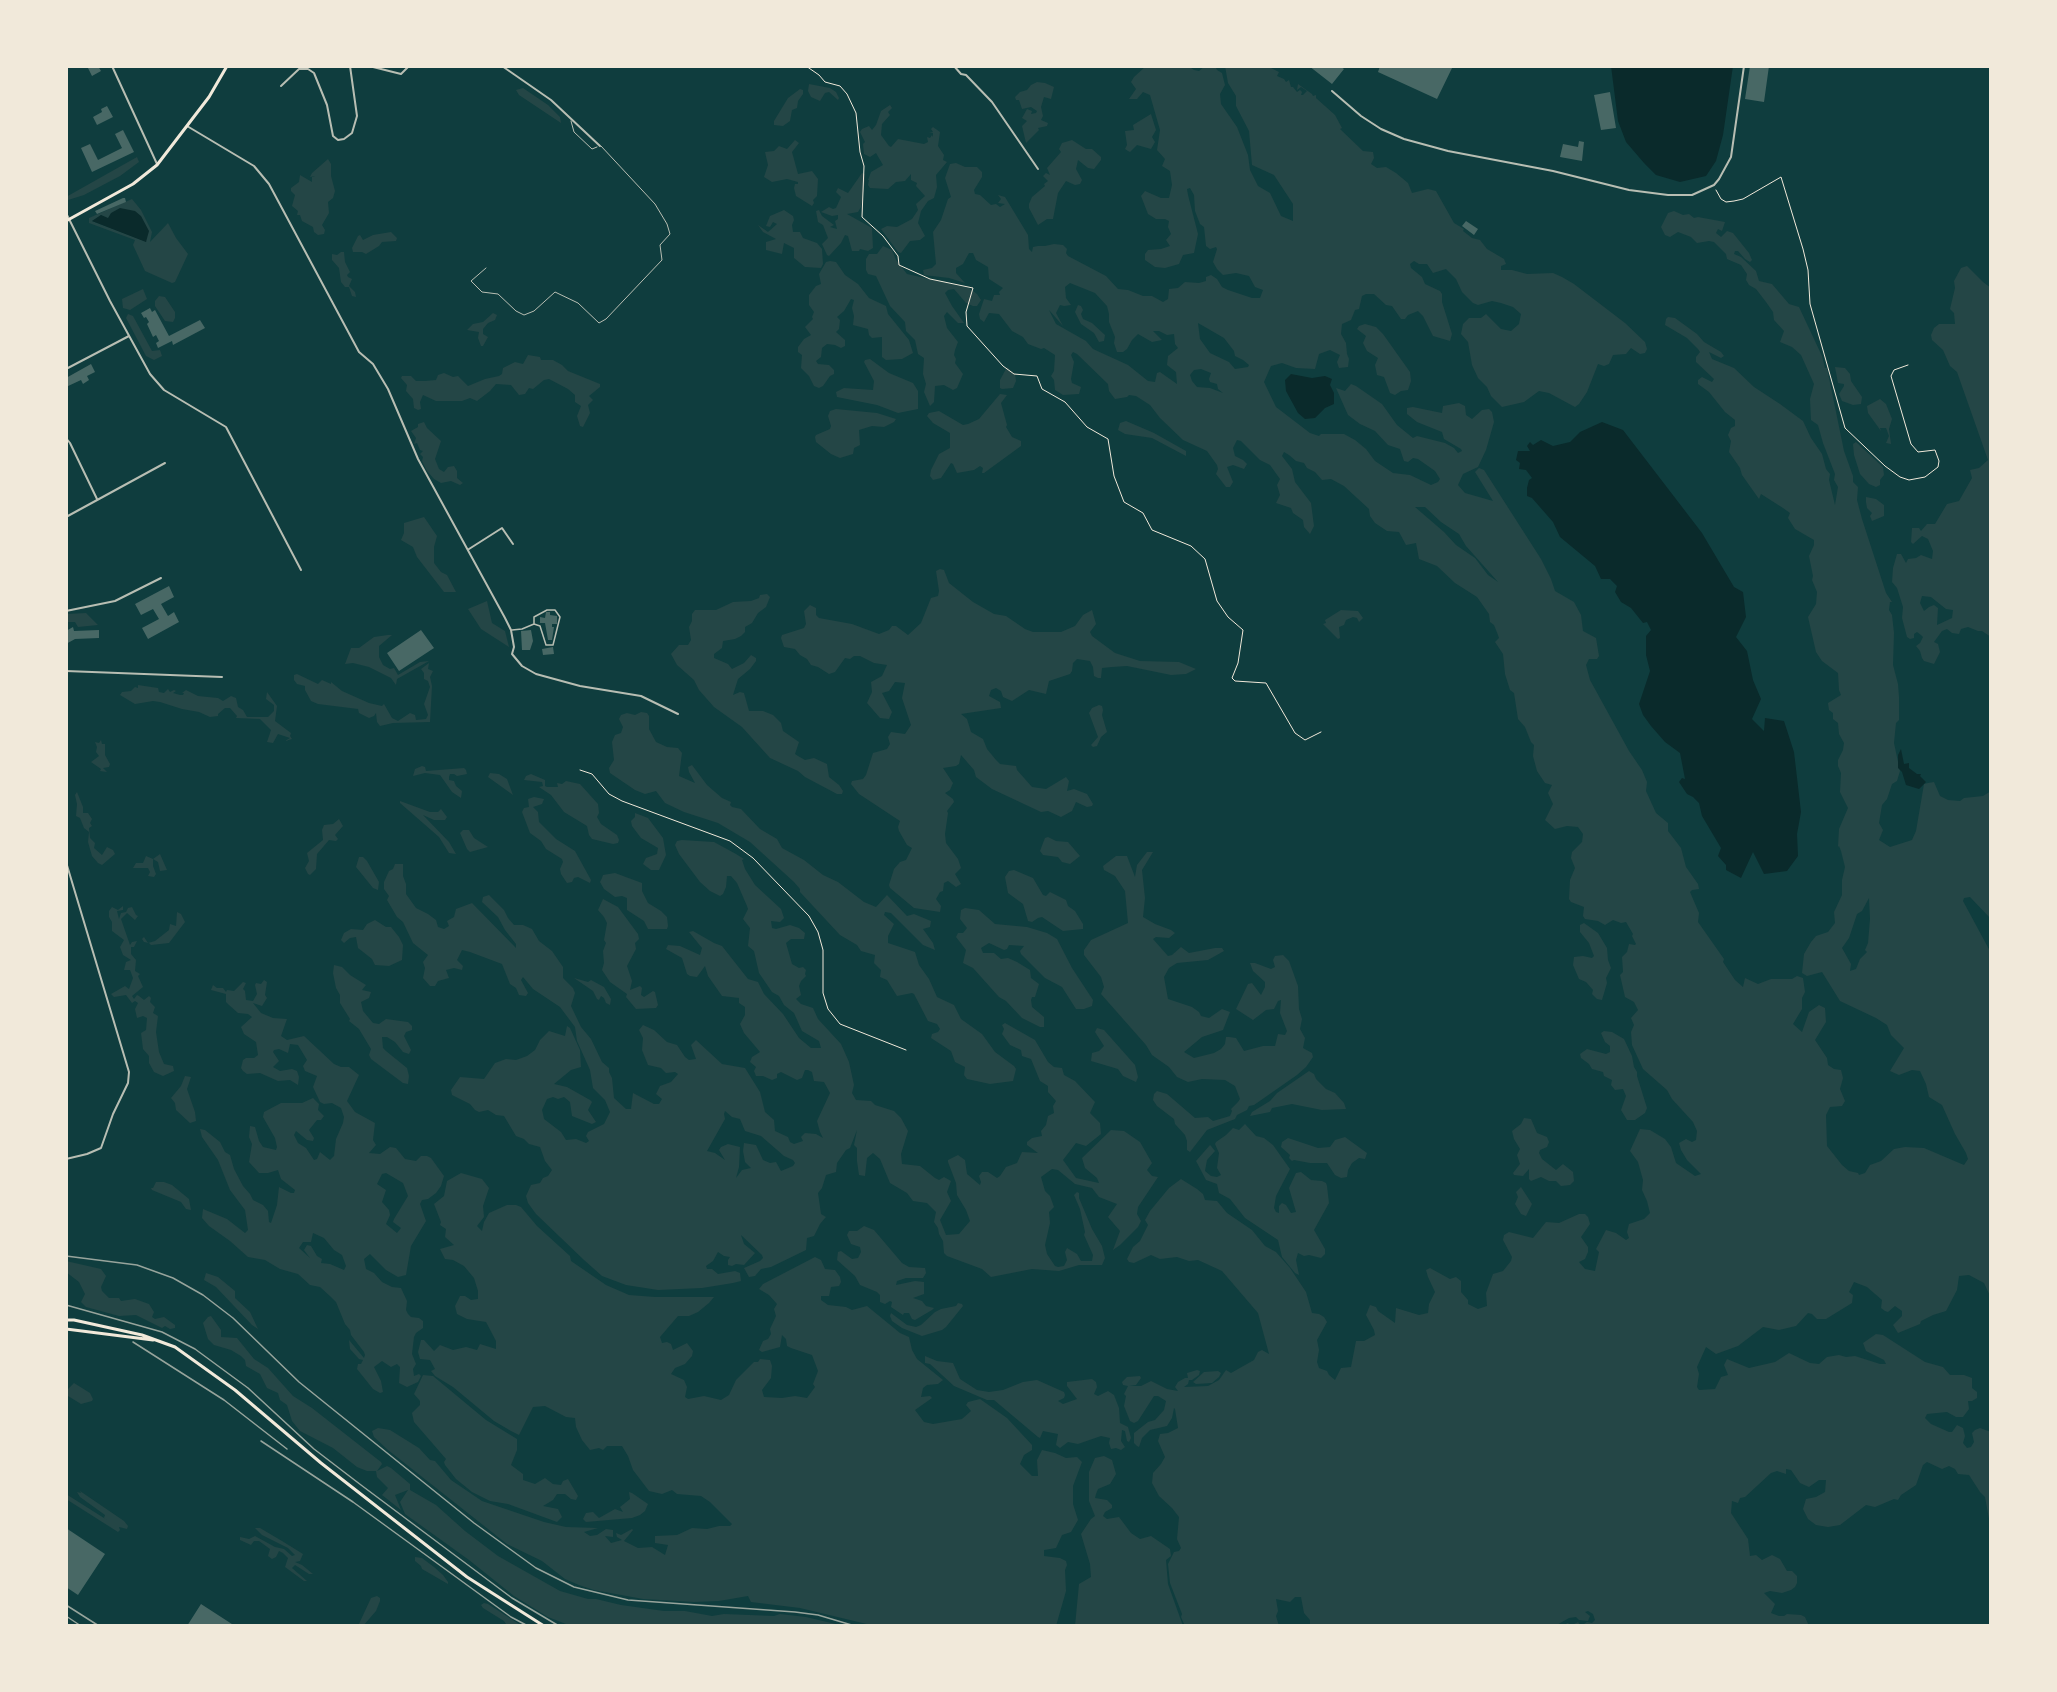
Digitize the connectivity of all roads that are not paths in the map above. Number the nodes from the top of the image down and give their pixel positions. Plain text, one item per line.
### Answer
1 (112, 66) edge
2 (227, 66) edge
3 (350, 66) edge
4 (369, 66) edge
5 (409, 66) edge
6 (502, 66) edge
7 (954, 66) edge
8 (1744, 66) edge
9 (281, 86) dead end
10 (1332, 91) dead end
11 (571, 119) junction
12 (187, 126) junction
13 (600, 146) junction
14 (158, 165) junction
15 (1038, 169) dead end
16 (66, 213) edge
17 (68, 220) edge
18 (486, 268) dead end
19 (129, 336) junction
20 (66, 369) edge
21 (66, 438) edge
22 (165, 463) dead end
23 (98, 501) junction
24 (66, 517) edge
25 (513, 544) dead end
26 (469, 549) junction
27 (301, 570) dead end
28 (161, 578) dead end
29 (66, 611) edge
30 (534, 624) junction
31 (511, 630) junction
32 (66, 671) edge
33 (222, 676) dead end
34 (678, 714) dead end
35 (66, 862) edge
36 (66, 1159) edge
37 (66, 1320) edge
38 (66, 1329) edge
39 (161, 1341) junction
40 (544, 1626) edge

1 - 14 street
2 - 12 main road
3 - 9 street
4 - 5 street
6 - 11 street
7 - 15 street
8 - 10 street
11 - 13 street
11 - 13 lane
12 - 14 main road
12 - 26 street
13 - 18 lane
14 - 17 main road
16 - 17 street
17 - 19 street
19 - 20 street
19 - 27 street
21 - 23 street
22 - 23 street
23 - 24 street
25 - 26 street
26 - 31 street
28 - 29 street
30 - 30 street
30 - 31 street
31 - 34 street
32 - 33 street
35 - 36 street
37 - 39 main road
38 - 39 main road
39 - 40 main road

